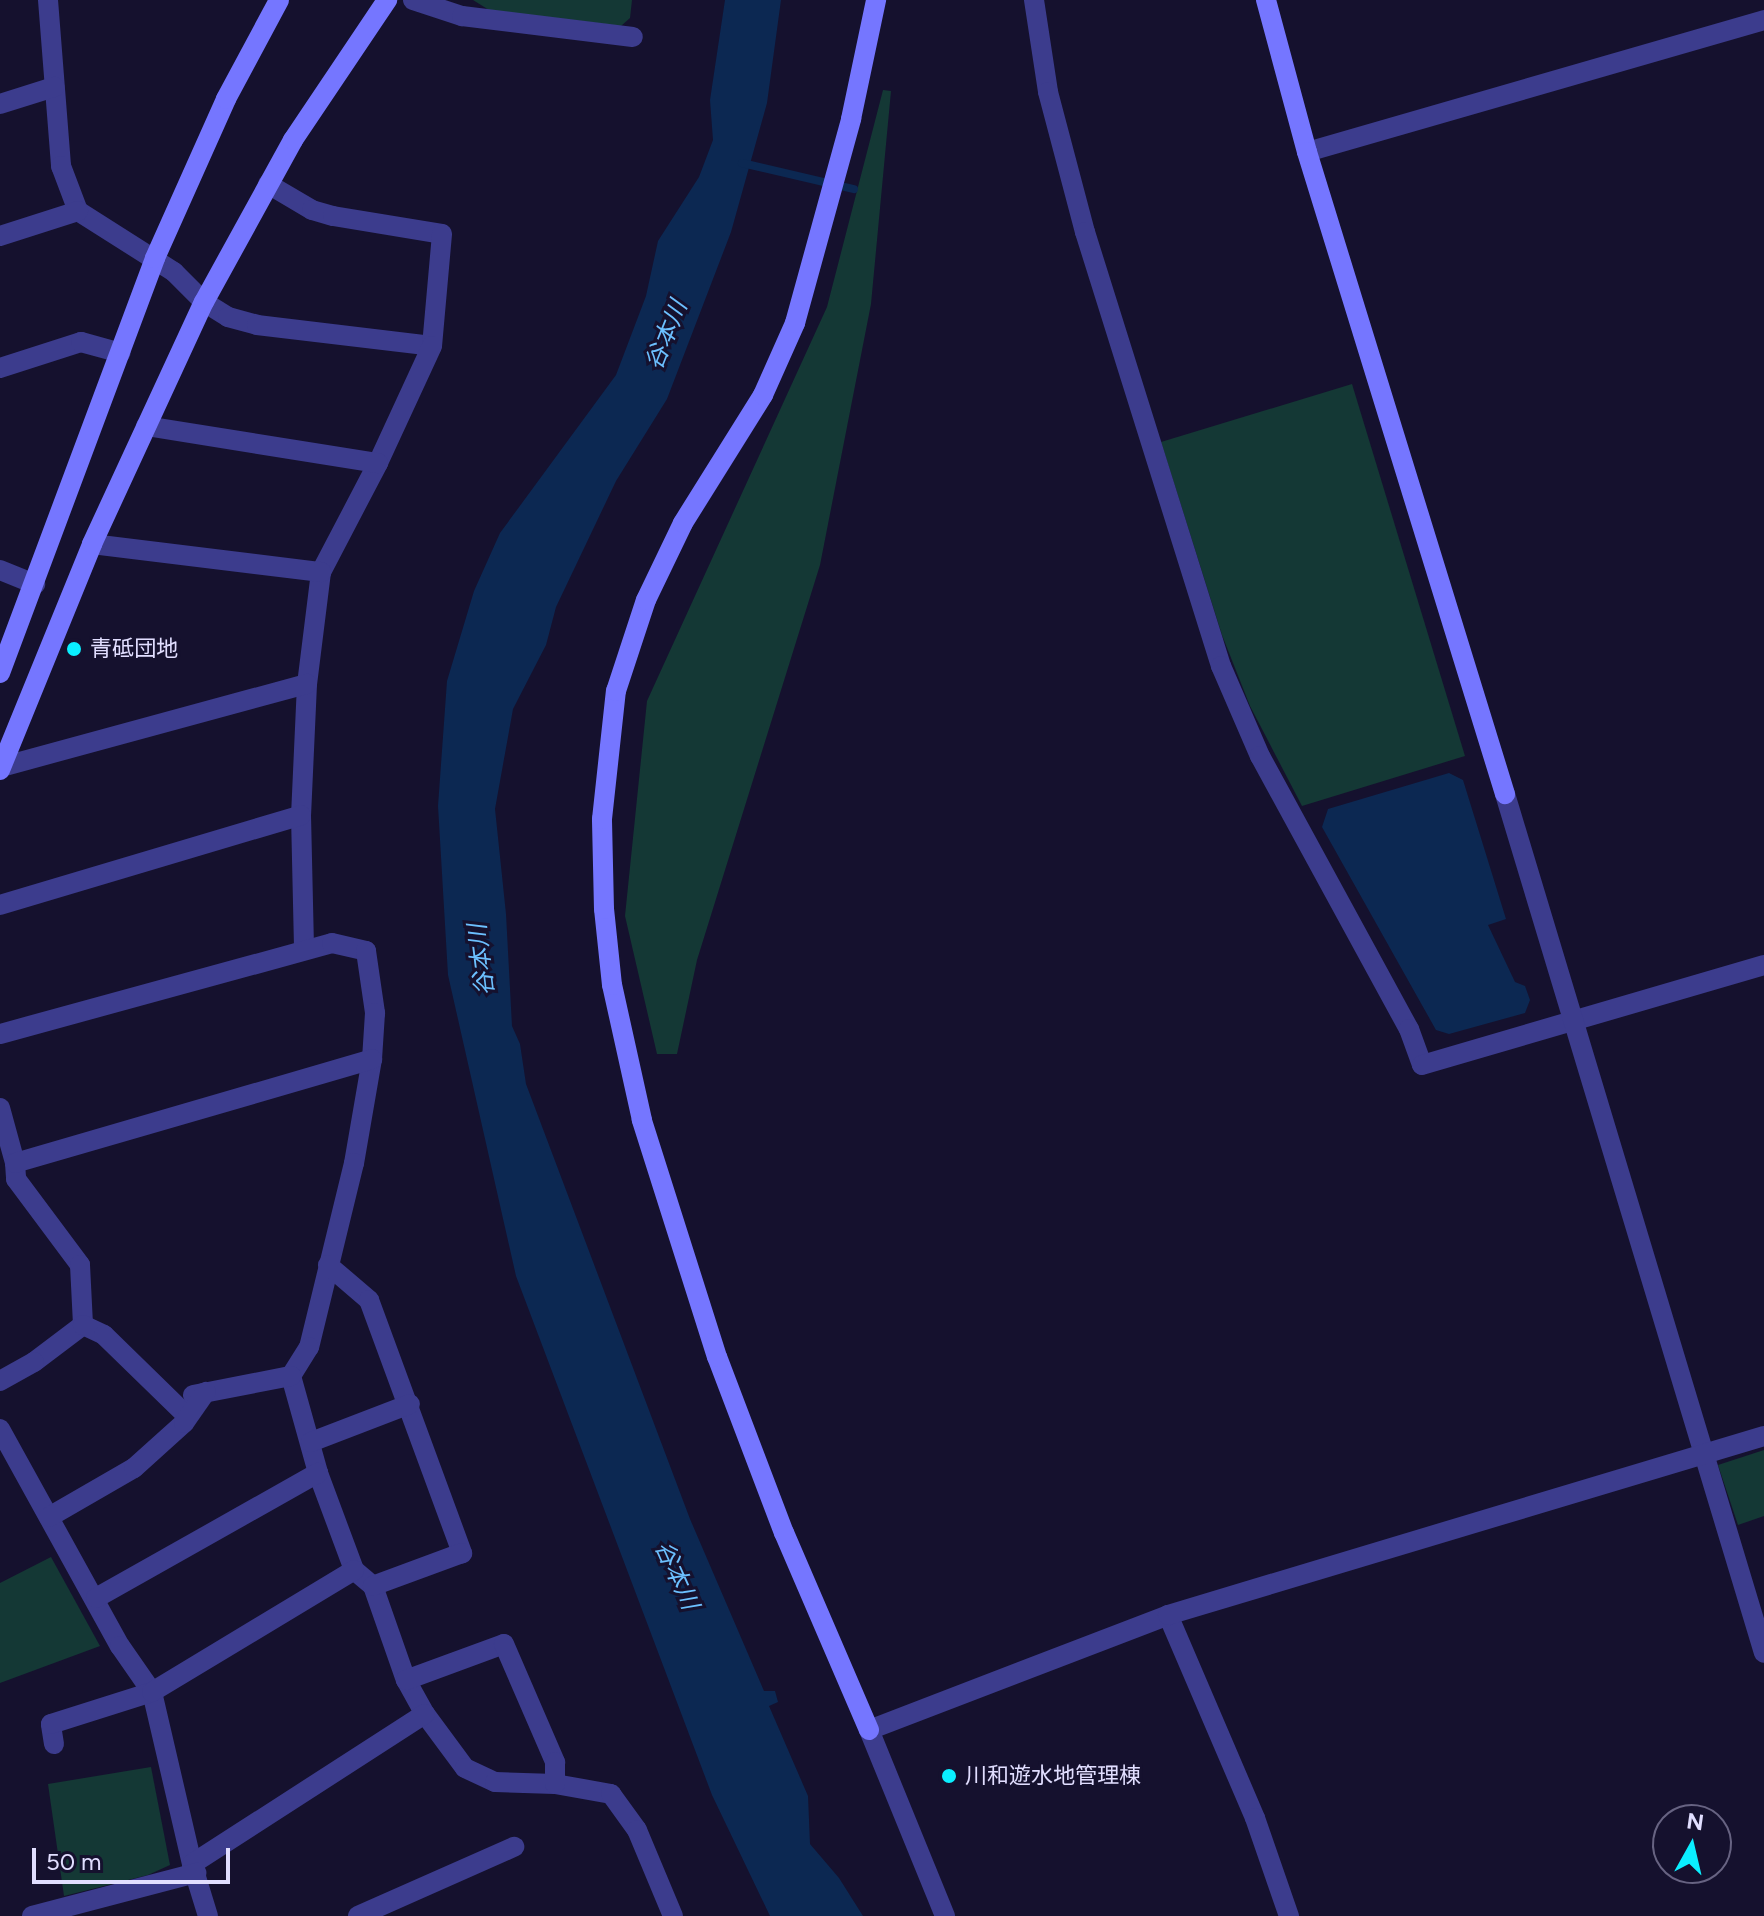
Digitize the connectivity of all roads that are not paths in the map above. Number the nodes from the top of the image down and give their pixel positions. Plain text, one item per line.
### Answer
1 (48, 0) edge
2 (279, 0) edge
3 (387, 0) edge
4 (413, 0) edge
5 (876, 0) edge
6 (1034, 0) edge
7 (1266, 0) edge
8 (1764, 20) edge
9 (633, 37) dead end
10 (54, 87) junction
11 (0, 104) edge
12 (1307, 152) junction
13 (268, 184) junction
14 (78, 211) junction
15 (0, 236) edge
16 (155, 258) junction
17 (204, 302) junction
18 (432, 346) junction
19 (121, 353) junction
20 (0, 368) edge
21 (146, 426) junction
22 (378, 463) junction
23 (92, 544) junction
24 (0, 570) edge
25 (321, 572) junction
26 (35, 584) junction
27 (0, 673) edge
28 (307, 684) junction
29 (1, 769) edge
30 (301, 815) junction
31 (0, 905) edge
32 (304, 950) junction
33 (1764, 965) edge
34 (1572, 1022) junction
35 (0, 1034) edge
36 (372, 1059) junction
37 (0, 1108) edge
38 (15, 1163) junction
39 (328, 1265) junction
40 (83, 1325) junction
41 (291, 1376) junction
42 (0, 1381) edge
43 (206, 1392) junction
44 (171, 1402) junction
45 (410, 1404) junction
46 (188, 1417) junction
47 (0, 1429) edge
48 (1764, 1436) edge
49 (311, 1442) junction
50 (1702, 1455) junction
51 (318, 1473) junction
52 (49, 1517) junction
53 (354, 1570) junction
54 (373, 1586) junction
55 (96, 1598) junction
56 (1168, 1615) junction
57 (1764, 1653) edge
58 (406, 1680) junction
59 (152, 1692) junction
60 (425, 1714) junction
61 (869, 1730) junction
62 (54, 1744) dead end
63 (555, 1784) junction
64 (514, 1847) dead end
65 (194, 1869) junction
66 (32, 1916) edge
67 (208, 1916) edge
68 (358, 1916) edge
69 (672, 1916) edge
70 (945, 1916) edge
71 (1289, 1916) edge

1 - 10 street
2 - 16 street
3 - 13 street
4 - 9 street
5 - 61 street
6 - 34 street
7 - 12 street
8 - 12 street
10 - 11 street
10 - 14 street
12 - 34 street
13 - 17 street
13 - 18 street
14 - 15 street
14 - 16 street
16 - 17 street
16 - 19 street
17 - 18 street
17 - 21 street
18 - 22 street
19 - 20 street
19 - 26 street
21 - 22 street
21 - 23 street
22 - 25 street
23 - 25 street
23 - 29 street
24 - 26 street
25 - 28 street
26 - 27 street
28 - 29 street
28 - 30 street
30 - 31 street
30 - 32 street
32 - 35 street
32 - 36 street
33 - 34 street
34 - 50 street
36 - 38 street
36 - 39 street
37 - 38 street
38 - 40 street
39 - 41 street
39 - 45 street
40 - 42 street
40 - 44 street
41 - 43 street
41 - 49 street
43 - 44 street
43 - 46 street
44 - 46 street
45 - 49 street
45 - 54 street
46 - 52 street
47 - 52 street
48 - 50 street
49 - 51 street
50 - 56 street
50 - 57 street
51 - 53 street
51 - 55 street
52 - 55 street
53 - 54 street
53 - 59 street
54 - 58 street
55 - 59 street
56 - 61 street
56 - 71 street
58 - 60 street
58 - 63 street
59 - 62 street
59 - 65 street
60 - 63 street
60 - 65 street
61 - 70 street
63 - 69 street
64 - 68 street
65 - 66 street
65 - 67 street

